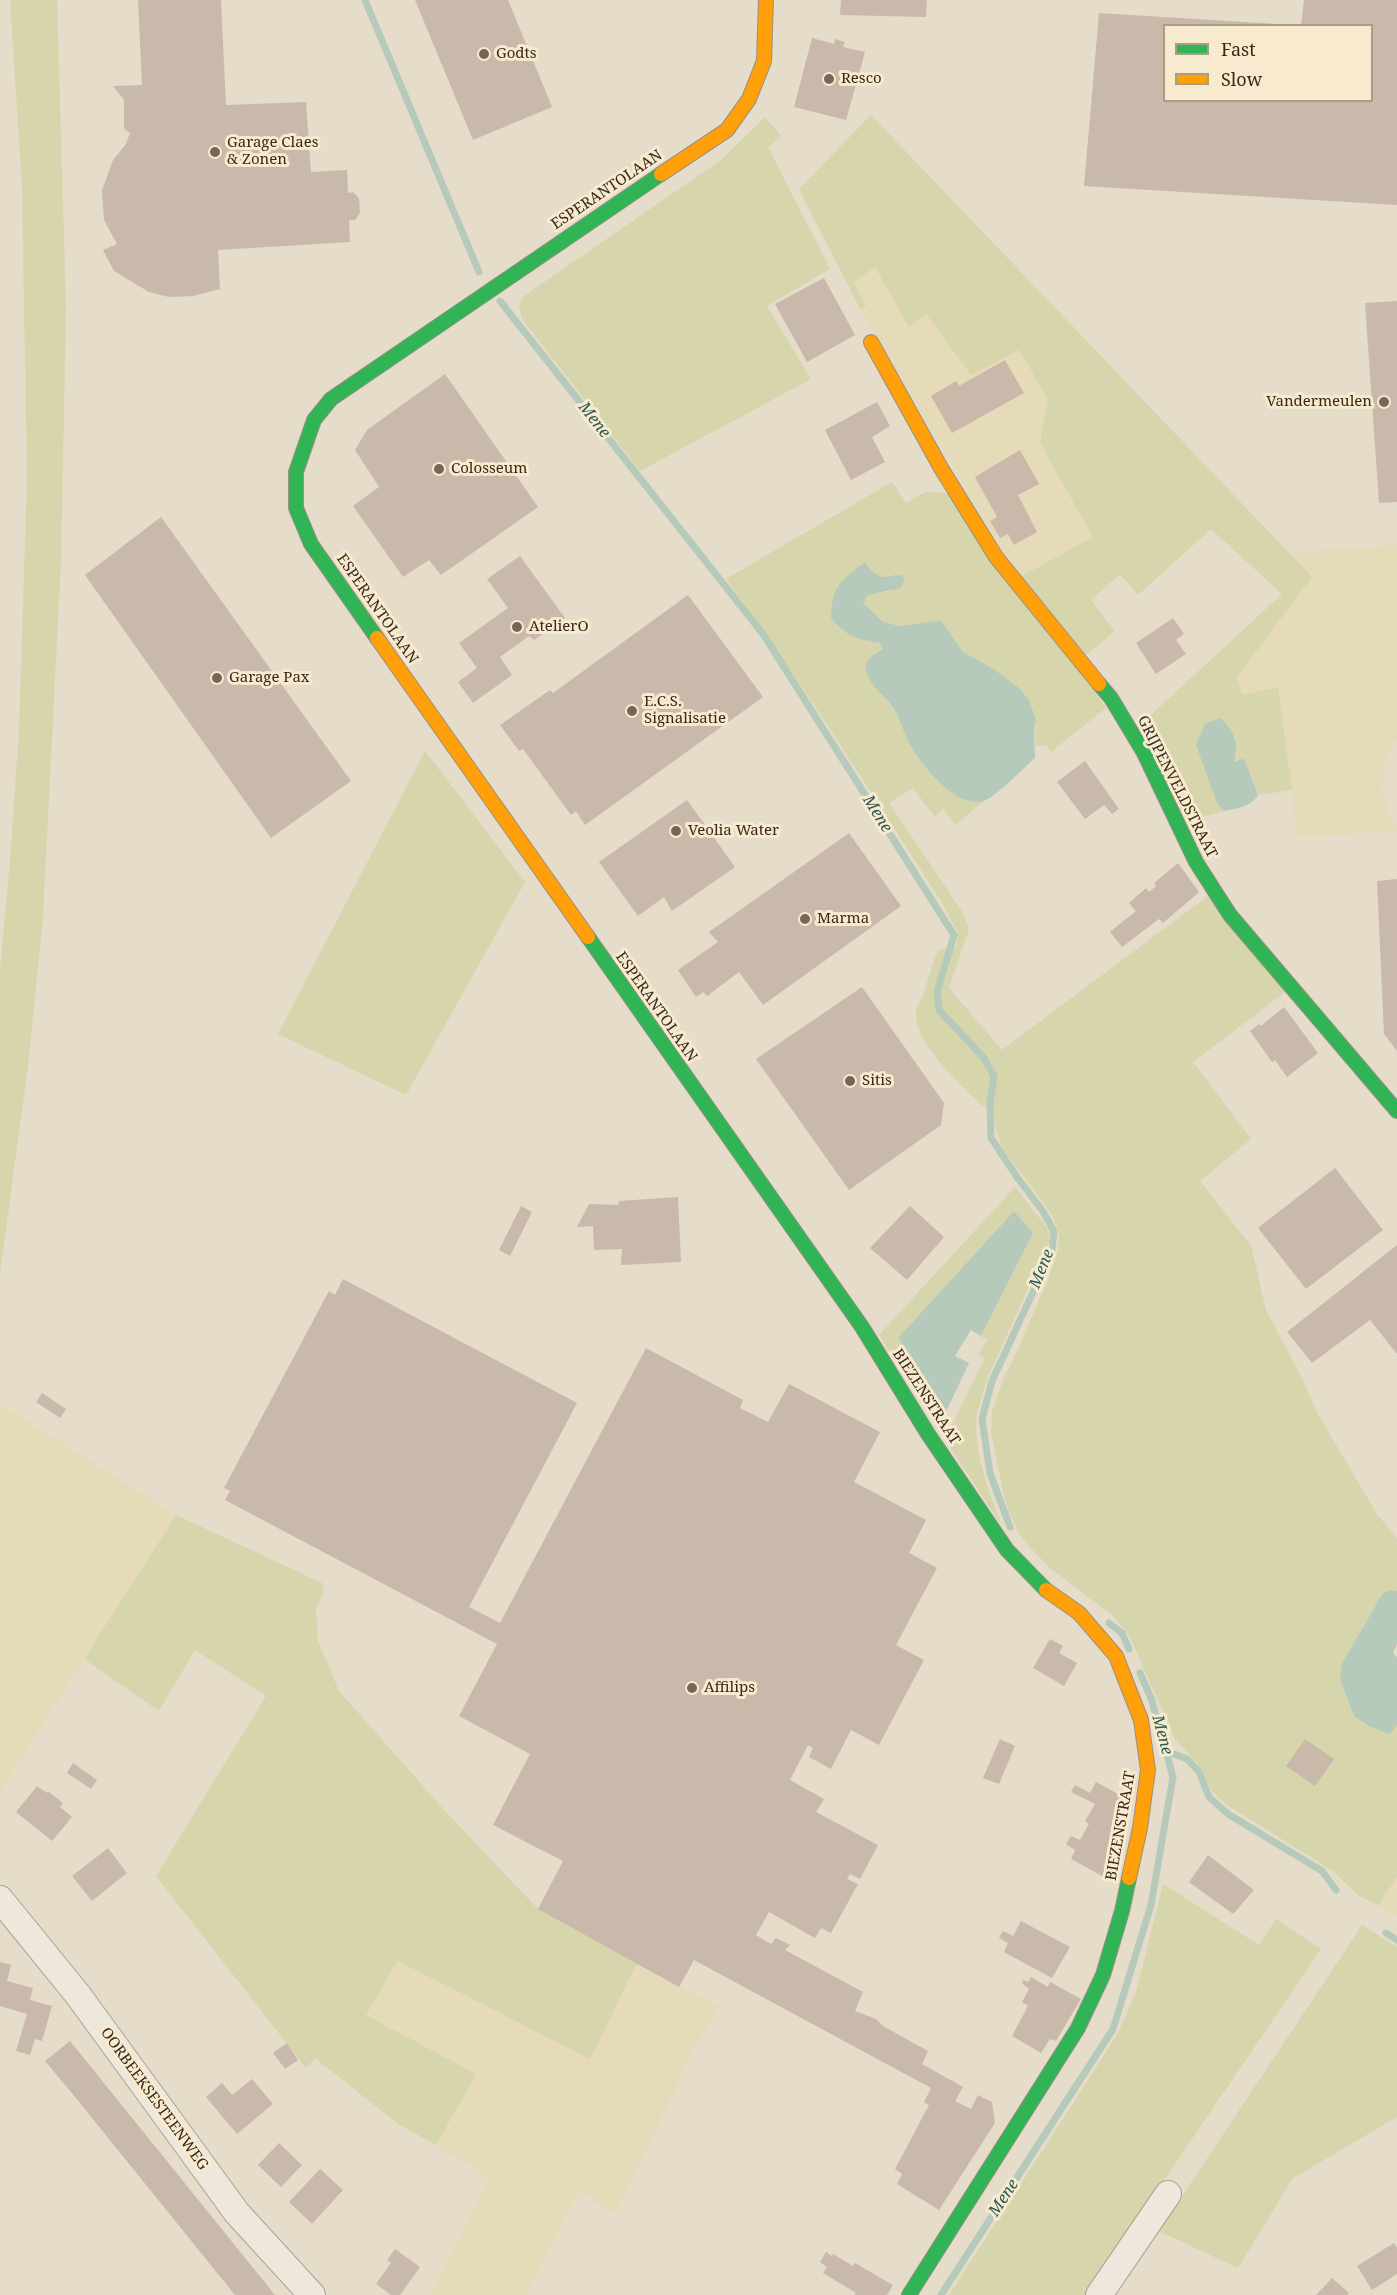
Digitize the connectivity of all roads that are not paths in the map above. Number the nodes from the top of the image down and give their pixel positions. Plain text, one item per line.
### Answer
1 (766, 0) edge
2 (871, 342) dead end
3 (1397, 1111) edge
4 (862, 1327) joint
5 (0, 1899) edge
6 (1168, 2194) dead end
7 (312, 2295) edge
8 (909, 2295) edge
9 (1099, 2295) edge

1 - 4 street, ESPERANTOLAAN
2 - 3 street, GRIJPENVELDSTRAAT
4 - 8 street, BIEZENSTRAAT
5 - 7 street, OORBEEKSESTEENWEG
6 - 9 street

